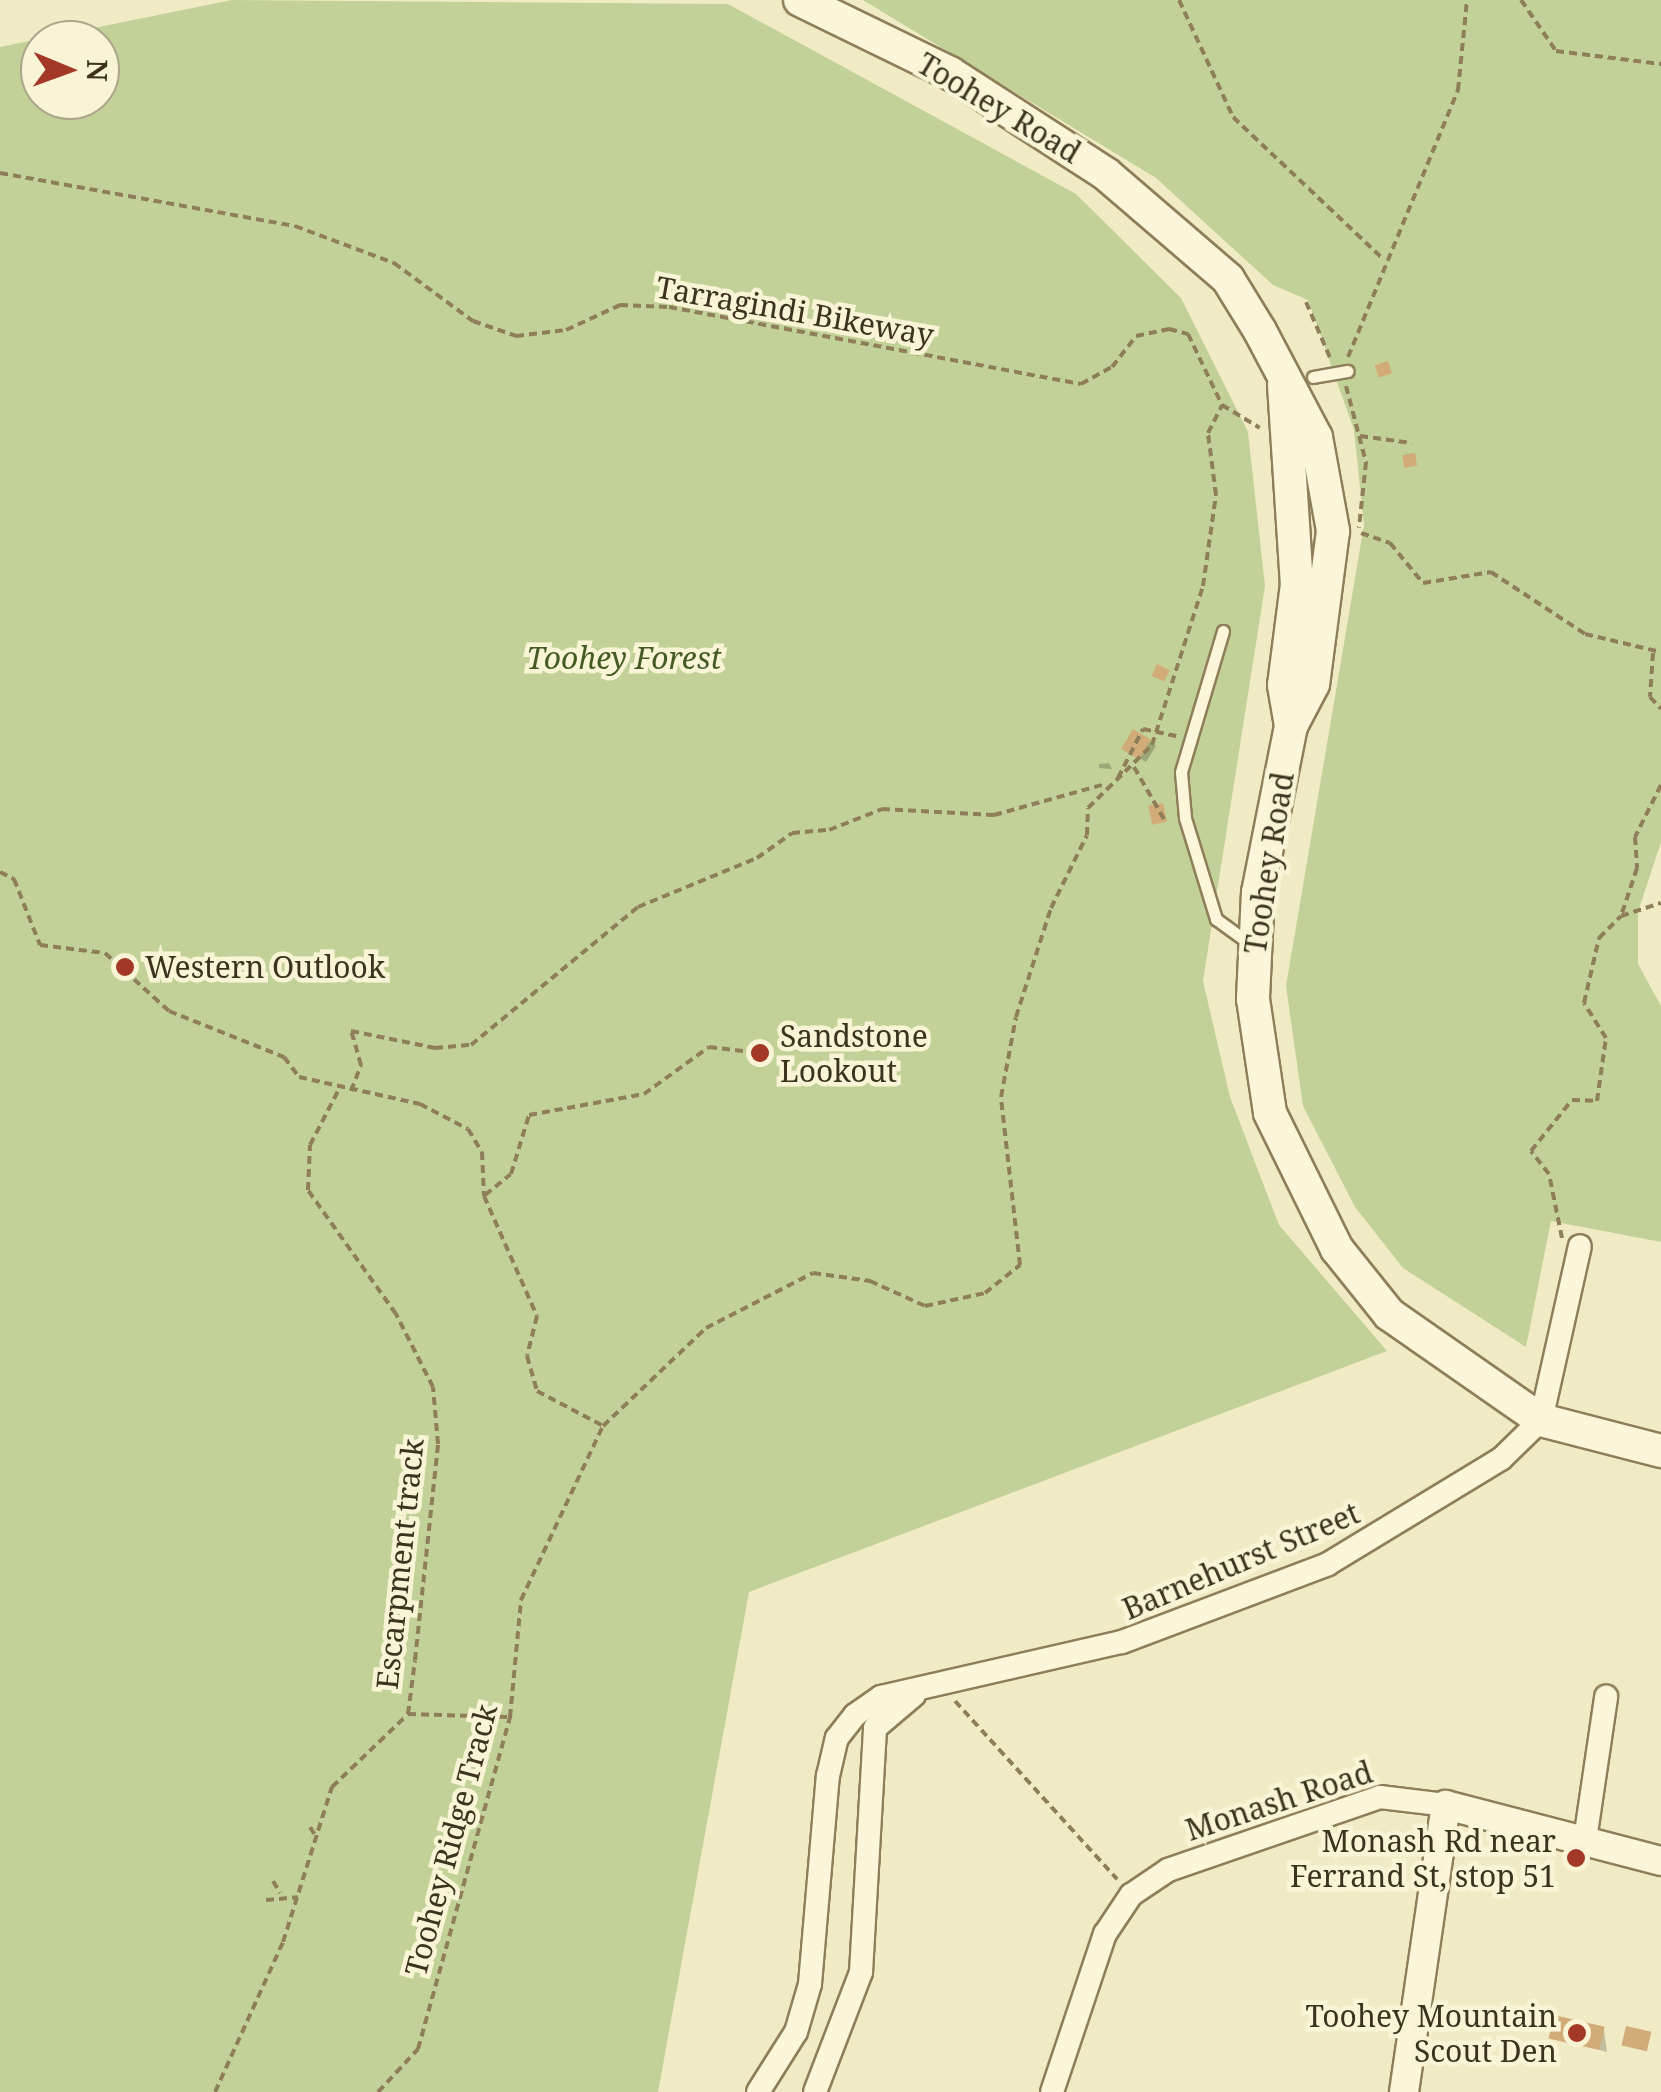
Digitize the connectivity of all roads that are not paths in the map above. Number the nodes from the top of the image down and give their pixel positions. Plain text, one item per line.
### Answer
1 (800, 0) edge
2 (1347, 371) road end
3 (1298, 381) junction
4 (1222, 631) dead end
5 (1253, 946) junction
6 (1579, 1252) road end
7 (1542, 1420) junction
8 (1661, 1452) edge
9 (930, 1686) junction
10 (1606, 1697) dead end
11 (1446, 1804) junction
12 (1585, 1840) junction
13 (1661, 1861) edge
14 (758, 2092) edge
15 (815, 2092) edge
16 (1052, 2092) edge
17 (1405, 2092) edge

1 - 3 main road, Toohey Road
2 - 3 lane
3 - 5 main road, Toohey Road
4 - 5 lane
5 - 7 main road, Toohey Road
6 - 7 street
7 - 8 main road, Toohey Road
7 - 9 street, Barnehurst Street
9 - 14 street, Barnehurst Street
9 - 15 street, Barnehurst Street
10 - 12 street
11 - 12 street, Monash Road
11 - 16 street, Monash Road
11 - 17 street
12 - 13 street, Monash Road

